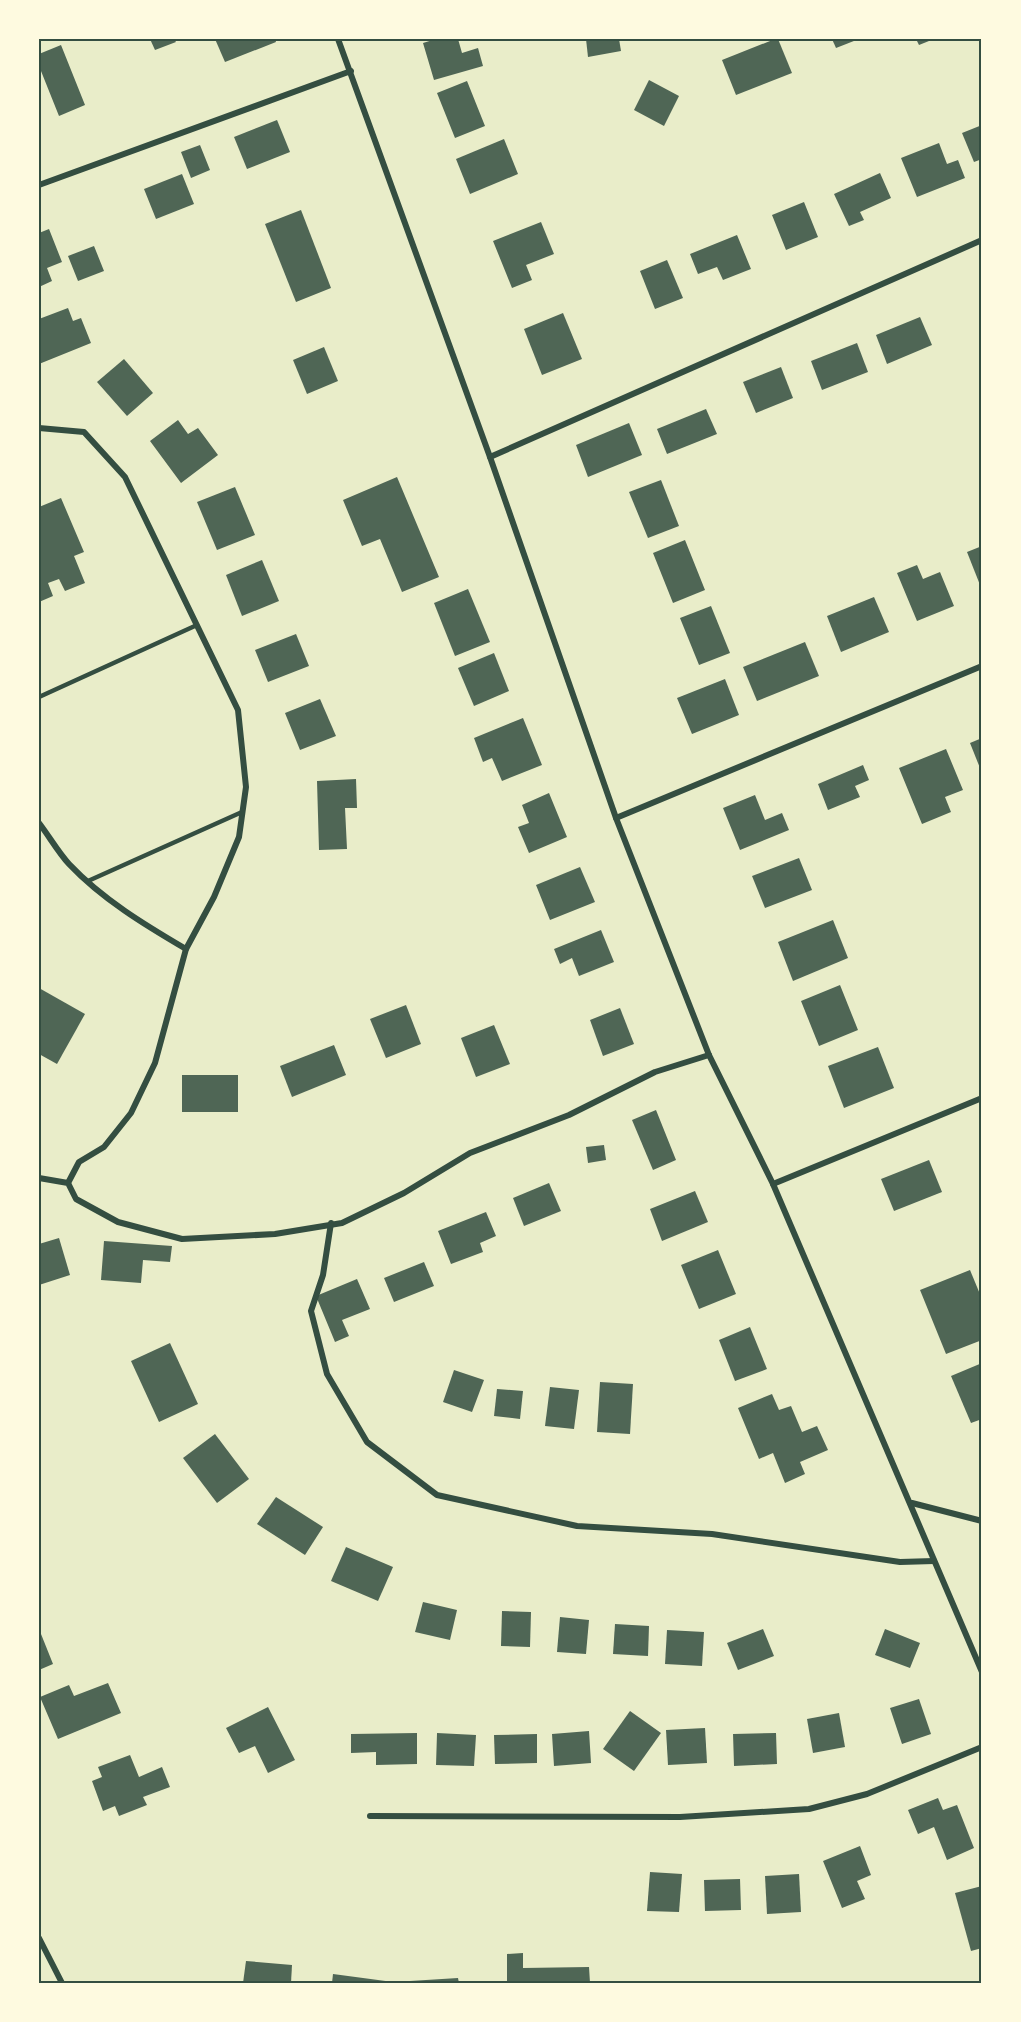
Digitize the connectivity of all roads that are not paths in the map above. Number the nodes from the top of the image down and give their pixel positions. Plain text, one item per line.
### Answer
1 (338, 39) edge
2 (351, 71) junction
3 (39, 185) edge
4 (982, 240) edge
5 (39, 428) edge
6 (490, 458) junction
7 (197, 625) junction
8 (982, 666) edge
9 (39, 697) edge
10 (242, 812) junction
11 (616, 818) junction
12 (39, 823) edge
13 (87, 881) junction
14 (186, 949) junction
15 (709, 1055) junction
16 (982, 1098) edge
17 (39, 1178) edge
18 (68, 1184) junction
19 (773, 1184) junction
20 (331, 1223) junction
21 (912, 1503) junction
22 (982, 1521) edge
23 (934, 1561) junction
24 (982, 1672) edge
25 (982, 1747) edge
26 (370, 1816) dead end
27 (39, 1938) edge
28 (62, 1983) edge

1 - 2 street
2 - 3 street
2 - 6 street
4 - 6 street
5 - 7 street
6 - 11 street
7 - 9 lane
7 - 10 street
8 - 11 street
10 - 13 lane
10 - 14 street
11 - 15 street
12 - 13 street
13 - 14 street
14 - 18 street
15 - 19 street
15 - 20 street
16 - 19 street
17 - 18 street
18 - 20 street
19 - 21 street
20 - 23 street
21 - 22 street
21 - 23 street
23 - 24 street
25 - 26 street
27 - 28 street

